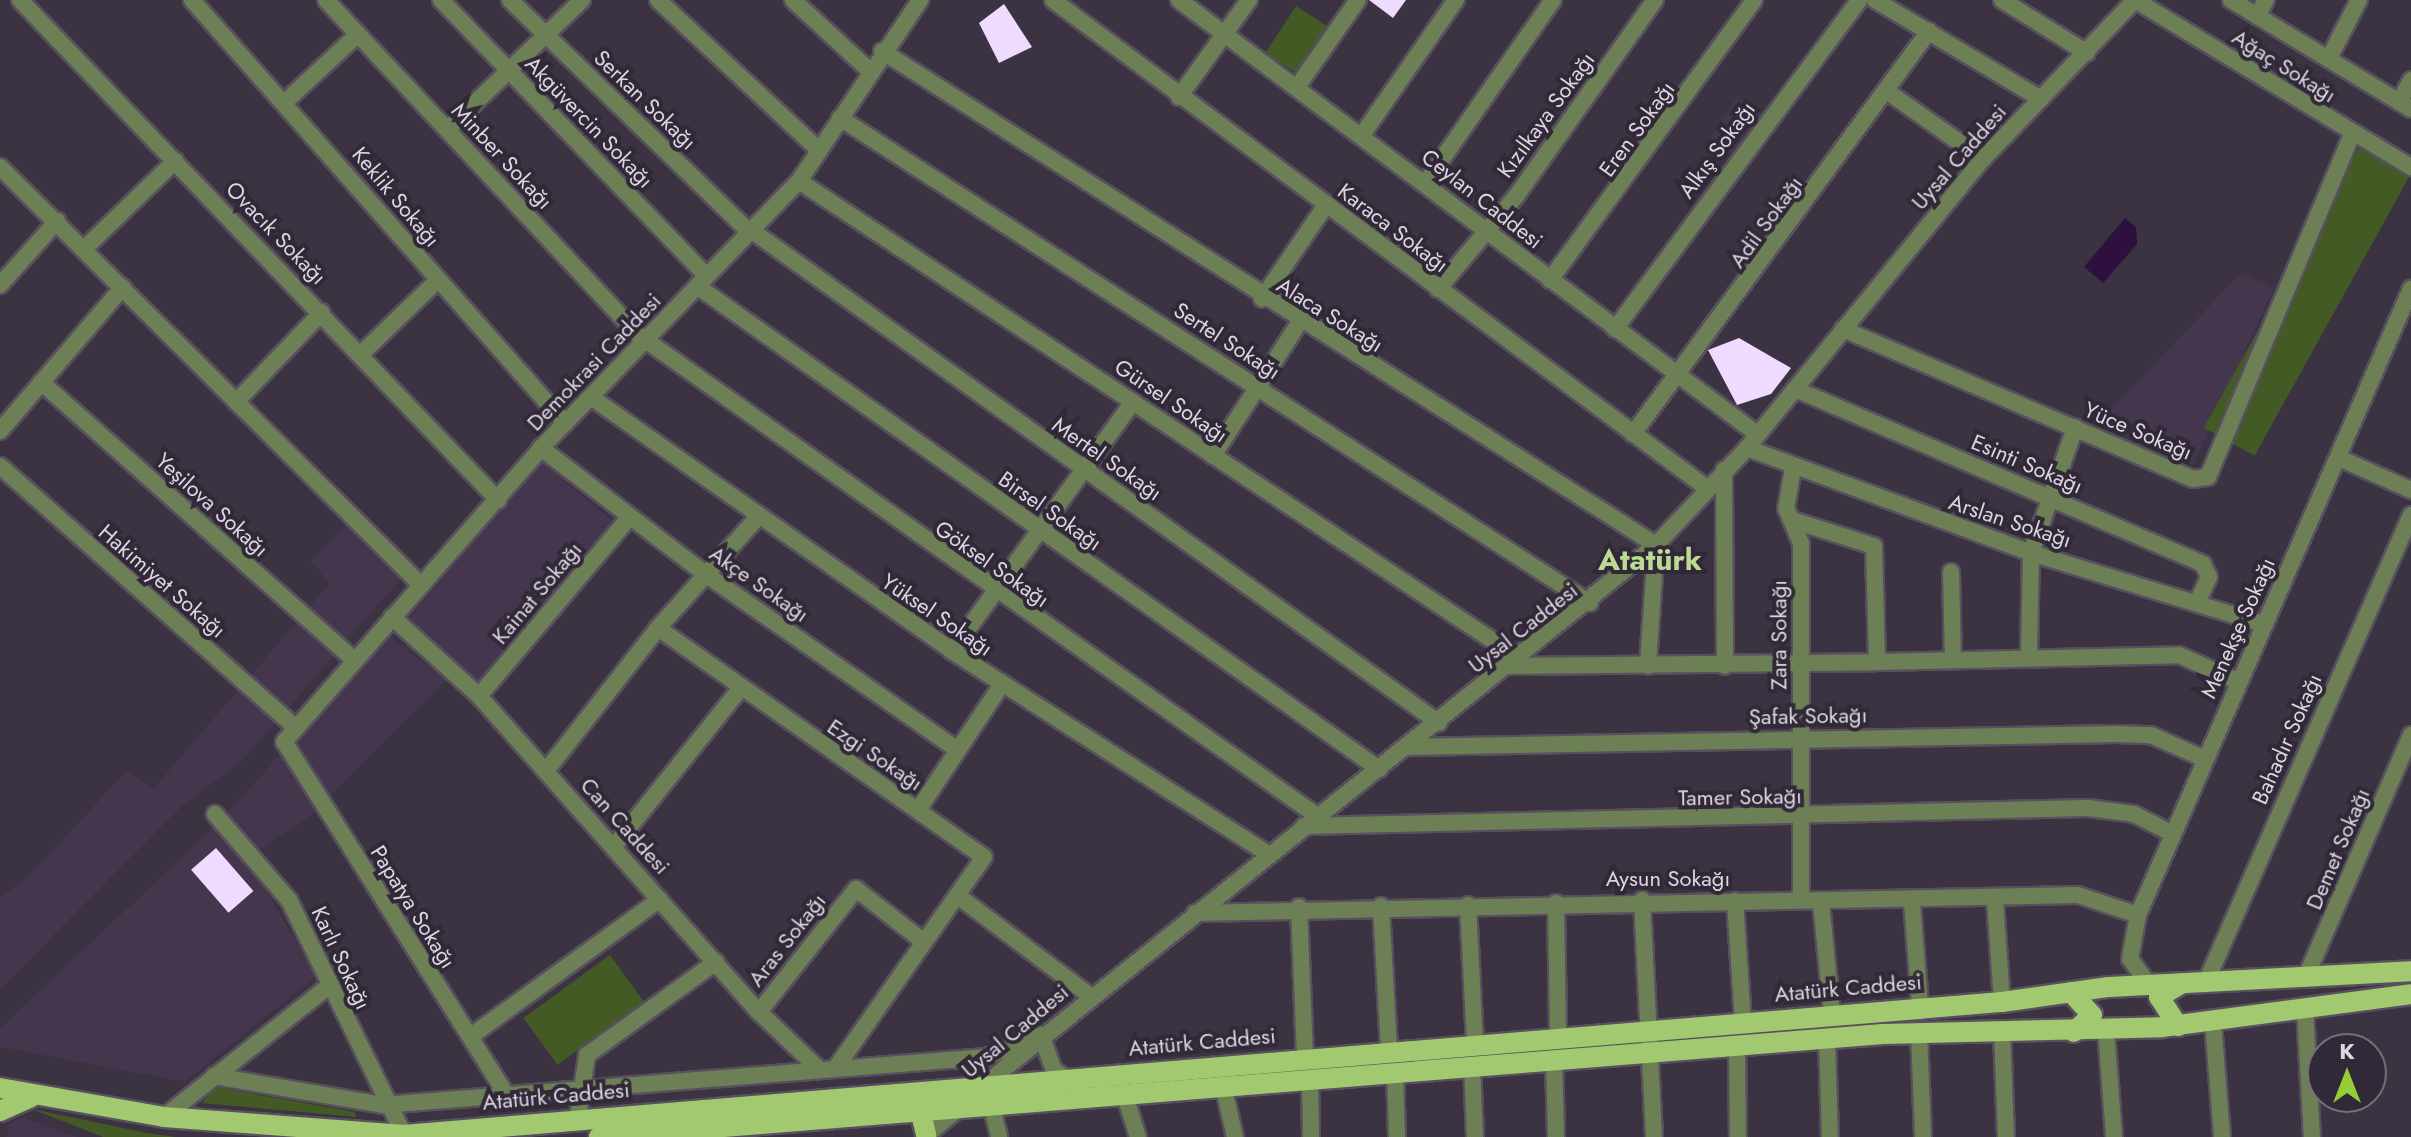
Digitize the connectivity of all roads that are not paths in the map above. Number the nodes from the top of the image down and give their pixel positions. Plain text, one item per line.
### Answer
1 (20, 0) edge
2 (192, 0) edge
3 (326, 0) edge
4 (441, 0) edge
5 (510, 0) edge
6 (582, 0) edge
7 (658, 0) edge
8 (793, 0) edge
9 (920, 0) edge
10 (1053, 0) edge
11 (1179, 0) edge
12 (1249, 0) edge
13 (1358, 0) edge
14 (1456, 0) edge
15 (1553, 0) edge
16 (1655, 0) edge
17 (1754, 0) edge
18 (1859, 0) edge
19 (1875, 0) edge
20 (2002, 0) edge
21 (2135, 0) edge
22 (2231, 0) edge
23 (2266, 0) edge
24 (2359, 0) edge
25 (2257, 16) junction
26 (1929, 31) junction
27 (358, 34) junction
28 (546, 35) junction
29 (1227, 36) junction
30 (882, 51) junction
31 (2087, 53) junction
32 (2329, 58) junction
33 (509, 70) junction
34 (870, 71) junction
35 (2411, 80) edge
36 (1297, 87) junction
37 (1888, 92) junction
38 (1179, 97) junction
39 (2041, 99) junction
40 (286, 101) junction
41 (2405, 106) edge
42 (840, 118) junction
43 (448, 129) junction
44 (1362, 135) junction
45 (2352, 135) junction
46 (819, 150) junction
47 (1983, 159) junction
48 (175, 161) junction
49 (0, 167) edge
50 (2411, 167) edge
51 (799, 181) junction
52 (1426, 182) junction
53 (1326, 205) junction
54 (57, 221) junction
55 (1490, 230) junction
56 (750, 231) junction
57 (84, 249) junction
58 (438, 280) junction
59 (1550, 280) junction
60 (701, 281) junction
61 (0, 285) edge
62 (123, 287) junction
63 (1438, 289) junction
64 (2411, 289) edge
65 (1262, 299) junction
66 (322, 312) junction
67 (1299, 323) junction
68 (1615, 329) junction
69 (1843, 329) junction
70 (646, 342) junction
71 (361, 354) junction
72 (1680, 378) junction
73 (41, 382) junction
74 (1256, 387) junction
75 (1795, 389) junction
76 (591, 397) junction
77 (236, 402) junction
78 (1133, 402) junction
79 (565, 423) junction
80 (2075, 428) junction
81 (0, 431) edge
82 (1633, 434) junction
83 (1757, 434) junction
84 (541, 448) junction
85 (1747, 448) junction
86 (1213, 456) junction
87 (2339, 458) junction
88 (0, 466) edge
89 (1793, 469) junction
90 (1085, 470) junction
91 (1724, 470) junction
92 (1708, 489) junction
93 (2411, 490) edge
94 (2051, 498) junction
95 (498, 500) junction
96 (2411, 515) edge
97 (629, 518) junction
98 (756, 519) junction
99 (1792, 520) junction
100 (1039, 531) junction
101 (1656, 545) junction
102 (2031, 553) junction
103 (1951, 572) dead end
104 (704, 573) junction
105 (420, 584) junction
106 (994, 593) junction
107 (2198, 601) junction
108 (1590, 603) junction
109 (392, 617) junction
110 (2263, 624) junction
111 (658, 628) junction
112 (952, 651) junction
113 (2029, 656) junction
114 (1953, 660) junction
115 (355, 661) junction
116 (1514, 662) junction
117 (1877, 662) junction
118 (1801, 664) junction
119 (1648, 666) junction
120 (1725, 666) junction
121 (2237, 681) junction
122 (1002, 684) junction
123 (739, 690) junction
124 (479, 696) junction
125 (1439, 723) junction
126 (296, 728) junction
127 (2411, 735) edge
128 (1801, 739) junction
129 (284, 742) joint
130 (1407, 747) junction
131 (956, 749) junction
132 (2205, 759) junction
133 (1379, 769) junction
134 (546, 771) junction
135 (918, 810) junction
136 (215, 814) dead end
137 (1802, 818) junction
138 (1310, 821) junction
139 (2173, 834) junction
140 (615, 845) junction
141 (1268, 854) junction
142 (958, 896) junction
143 (660, 899) junction
144 (1642, 900) junction
145 (1801, 900) junction
146 (1995, 900) junction
147 (1735, 901) junction
148 (1821, 902) junction
149 (1912, 902) junction
150 (1556, 903) junction
151 (1468, 905) junction
152 (1381, 906) junction
153 (1299, 907) junction
154 (1195, 913) junction
155 (2138, 915) junction
156 (924, 942) junction
157 (716, 962) junction
158 (2411, 971) edge
159 (2305, 979) junction
160 (2196, 982) junction
161 (331, 984) junction
162 (2149, 985) junction
163 (2071, 992) junction
164 (2411, 995) edge
165 (1090, 996) junction
166 (2002, 1002) junction
167 (1920, 1006) junction
168 (2305, 1009) junction
169 (759, 1012) junction
170 (1832, 1014) junction
171 (1743, 1020) junction
172 (2213, 1022) junction
173 (1653, 1026) junction
174 (2178, 1026) junction
175 (2106, 1030) junction
176 (1919, 1032) junction
177 (2002, 1032) junction
178 (2074, 1032) junction
179 (1041, 1035) junction
180 (1558, 1035) junction
181 (471, 1036) junction
182 (1827, 1038) junction
183 (1475, 1041) junction
184 (1737, 1045) junction
185 (1389, 1050) junction
186 (1653, 1051) junction
187 (1305, 1057) junction
188 (1554, 1059) junction
189 (1472, 1065) junction
190 (828, 1069) junction
191 (1395, 1072) junction
192 (214, 1076) junction
193 (1310, 1078) junction
194 (1067, 1079) junction
195 (985, 1083) junction
196 (1223, 1085) junction
197 (587, 1087) junction
198 (0, 1088) edge
199 (905, 1090) junction
200 (1124, 1093) junction
201 (506, 1094) junction
202 (39, 1095) junction
203 (991, 1104) junction
204 (383, 1105) junction
205 (960, 1108) junction
206 (0, 1111) edge
207 (924, 1111) junction
208 (164, 1117) junction
209 (578, 1117) junction
210 (406, 1136) edge
211 (925, 1136) edge
212 (599, 1137) edge
213 (999, 1137) edge
214 (1138, 1137) edge
215 (1235, 1137) edge
216 (1311, 1137) edge
217 (1397, 1137) edge
218 (1475, 1137) edge
219 (1556, 1137) edge
220 (1654, 1137) edge
221 (1738, 1137) edge
222 (1830, 1137) edge
223 (1923, 1137) edge
224 (2006, 1137) edge
225 (2114, 1137) edge
226 (2222, 1137) edge
227 (2312, 1137) edge

1 - 48 street, Ovacık Sokağı
2 - 40 street, Keklik Sokağı
3 - 27 street, Minber Sokağı
4 - 33 street, Akgüvercin Sokağı
5 - 28 street, Serkan Sokağı
6 - 28 street
7 - 46 street
8 - 34 street
9 - 30 street, Demokrasi Caddesi
10 - 38 street, Karaca Sokağı
11 - 29 street, Ceylan Caddesi
12 - 29 street
13 - 36 street
14 - 44 street
15 - 52 street
16 - 55 street, Kızılkaya Sokağı
17 - 59 street, Eren Sokağı
18 - 68 street, Alkış Sokağı
19 - 26 street
20 - 31 street
21 - 31 street, Uysal Caddesi
21 - 45 street, Ağaç Sokağı
22 - 25 street
23 - 25 street
24 - 32 street
25 - 32 street
26 - 37 street, Adil Sokağı
26 - 39 street
27 - 40 street
27 - 43 street, Minber Sokağı
28 - 33 street
28 - 56 street, Serkan Sokağı
29 - 36 street, Ceylan Caddesi
29 - 38 street
30 - 34 street, Demokrasi Caddesi
30 - 65 street, Alaca Sokağı
31 - 39 street, Uysal Caddesi
32 - 41 street
33 - 43 street
33 - 60 street, Akgüvercin Sokağı
34 - 42 street, Demokrasi Caddesi
35 - 41 street
36 - 44 street, Ceylan Caddesi
37 - 47 street
37 - 72 street, Adil Sokağı
38 - 53 street, Karaca Sokağı
39 - 47 street, Uysal Caddesi
40 - 58 street, Keklik Sokağı
42 - 46 street, Demokrasi Caddesi
42 - 74 street, Sertel Sokağı
43 - 70 street, Minber Sokağı
44 - 52 street, Ceylan Caddesi
45 - 50 street, Ağaç Sokağı
45 - 80 street, Yüce Sokağı
46 - 51 street, Demokrasi Caddesi
47 - 69 street, Uysal Caddesi
48 - 57 street
48 - 66 street, Ovacık Sokağı
49 - 54 street
51 - 56 street, Demokrasi Caddesi
51 - 78 street, Gürsel Sokağı
52 - 55 street, Ceylan Caddesi
53 - 63 street, Karaca Sokağı
53 - 65 street
54 - 57 street
54 - 61 street
55 - 59 street, Ceylan Caddesi
55 - 63 street, Kızılkaya Sokağı
56 - 60 street, Demokrasi Caddesi
56 - 90 street, Mertel Sokağı
57 - 62 street
58 - 71 street
58 - 79 street, Keklik Sokağı
59 - 68 street, Ceylan Caddesi
60 - 70 street, Demokrasi Caddesi
60 - 100 street, Birsel Sokağı
62 - 73 street
62 - 77 street
63 - 82 street, Karaca Sokağı
64 - 87 street, Menekşe Sokağı
65 - 67 street, Alaca Sokağı
66 - 71 street, Ovacık Sokağı
66 - 77 street
67 - 74 street
67 - 101 street, Alaca Sokağı
68 - 72 street, Ceylan Caddesi
69 - 75 street, Uysal Caddesi
69 - 80 street, Yüce Sokağı
70 - 76 street, Demokrasi Caddesi
70 - 106 street, Göksel Sokağı
71 - 95 street, Ovacık Sokağı
72 - 82 street, Adil Sokağı
72 - 83 street, Ceylan Caddesi
73 - 81 street
73 - 115 street, Yeşilova Sokağı
74 - 86 street
74 - 108 street, Sertel Sokağı
75 - 83 street, Uysal Caddesi
75 - 94 street, Esinti Sokağı
76 - 79 street, Demokrasi Caddesi
76 - 98 street, Yüksel Sokağı
77 - 105 street
78 - 86 street, Gürsel Sokağı
78 - 90 street
79 - 84 street, Demokrasi Caddesi
80 - 94 street
82 - 92 street, Karaca Sokağı
83 - 85 street, Uysal Caddesi
84 - 95 street, Demokrasi Caddesi
84 - 97 street, Akçe Sokağı
85 - 89 street, Arslan Sokağı
85 - 91 street, Uysal Caddesi
86 - 116 street, Gürsel Sokağı
87 - 93 street
87 - 110 street, Menekşe Sokağı
88 - 126 street, Hakimiyet Sokağı
89 - 99 street, Zara Sokağı
89 - 102 street, Arslan Sokağı
90 - 100 street
90 - 125 street, Mertel Sokağı
91 - 92 street, Uysal Caddesi
91 - 120 street
92 - 101 street, Uysal Caddesi
94 - 102 street
94 - 107 street, Esinti Sokağı
95 - 105 street, Demokrasi Caddesi
96 - 160 street, Bahadır Sokağı
97 - 104 street, Akçe Sokağı
97 - 124 street, Kainat Sokağı
98 - 104 street
98 - 112 street, Yüksel Sokağı
99 - 117 street
99 - 118 street, Zara Sokağı
100 - 106 street
100 - 133 street, Birsel Sokağı
101 - 108 street, Uysal Caddesi
101 - 119 street
102 - 107 street, Arslan Sokağı
102 - 113 street
103 - 114 street
104 - 111 street
104 - 131 street, Akçe Sokağı
105 - 109 street, Demokrasi Caddesi
106 - 112 street
106 - 138 street, Göksel Sokağı
107 - 110 street, Arslan Sokağı
108 - 116 street, Uysal Caddesi
109 - 115 street, Demokrasi Caddesi
109 - 124 street, Can Caddesi
110 - 121 street, Menekşe Sokağı
111 - 123 street, Ezgi Sokağı
111 - 134 street
112 - 122 street, Yüksel Sokağı
113 - 114 street
113 - 121 street
114 - 117 street
115 - 126 street, Demokrasi Caddesi
116 - 119 street
116 - 125 street, Uysal Caddesi
117 - 118 street
118 - 120 street
118 - 128 street, Zara Sokağı
119 - 120 street
121 - 132 street, Menekşe Sokağı
122 - 131 street
122 - 141 street, Yüksel Sokağı
123 - 135 street, Ezgi Sokağı
123 - 140 street
124 - 134 street, Can Caddesi
125 - 130 street, Uysal Caddesi
126 - 129 street, Demokrasi Caddesi
127 - 159 street, Demet Sokağı
128 - 130 street, Şafak Sokağı
128 - 132 street, Şafak Sokağı
128 - 137 street, Zara Sokağı
129 - 181 street, Papatya Sokağı
130 - 133 street, Uysal Caddesi
131 - 135 street
132 - 139 street, Menekşe Sokağı
133 - 138 street, Uysal Caddesi
134 - 140 street, Can Caddesi
135 - 142 street, Ezgi Sokağı
136 - 161 street, Karlı Sokağı
137 - 138 street, Tamer Sokağı
137 - 139 street, Tamer Sokağı
137 - 145 street, Zara Sokağı
138 - 141 street, Uysal Caddesi
139 - 155 street, Menekşe Sokağı
140 - 143 street, Can Caddesi
141 - 154 street, Uysal Caddesi
142 - 156 street, Ezgi Sokağı
142 - 165 street
143 - 157 street, Can Caddesi
143 - 181 street
144 - 147 street, Aysun Sokağı
144 - 150 street, Aysun Sokağı
144 - 173 street
145 - 147 street, Aysun Sokağı
145 - 148 street, Aysun Sokağı
146 - 149 street, Aysun Sokağı
146 - 155 street, Aysun Sokağı
146 - 166 street
147 - 171 street
148 - 149 street, Aysun Sokağı
148 - 170 street
149 - 167 street
150 - 151 street, Aysun Sokağı
150 - 180 street
151 - 152 street, Aysun Sokağı
151 - 183 street
152 - 153 street, Aysun Sokağı
152 - 185 street
153 - 154 street, Aysun Sokağı
153 - 187 street
154 - 165 street, Uysal Caddesi
155 - 162 street, Menekşe Sokağı
156 - 169 street, Aras Sokağı
156 - 190 street, Ezgi Sokağı
157 - 169 street, Can Caddesi
157 - 197 street
158 - 159 main road, Atatürk Caddesi
159 - 160 main road, Atatürk Caddesi
160 - 162 main road, Atatürk Caddesi
160 - 174 main road
161 - 192 street
161 - 204 street, Karlı Sokağı
162 - 163 main road, Atatürk Caddesi
163 - 166 main road, Atatürk Caddesi
163 - 178 main road
164 - 168 main road, Atatürk Caddesi
165 - 179 street, Uysal Caddesi
166 - 167 main road, Atatürk Caddesi
167 - 170 main road, Atatürk Caddesi
168 - 172 main road, Atatürk Caddesi
168 - 227 street
169 - 190 street, Can Caddesi
170 - 171 main road, Atatürk Caddesi
171 - 173 main road, Atatürk Caddesi
172 - 174 main road, Atatürk Caddesi
172 - 226 street
173 - 180 main road, Atatürk Caddesi
173 - 186 street
174 - 175 main road, Atatürk Caddesi
175 - 178 main road, Atatürk Caddesi
175 - 225 street
176 - 177 main road, Atatürk Caddesi
176 - 182 main road, Atatürk Caddesi
176 - 223 street
177 - 178 main road, Atatürk Caddesi
177 - 224 street
179 - 190 street
179 - 194 street
179 - 195 street, Uysal Caddesi
180 - 183 main road, Atatürk Caddesi
181 - 201 street, Papatya Sokağı
182 - 184 main road, Atatürk Caddesi
182 - 222 street
183 - 185 main road, Atatürk Caddesi
184 - 186 main road, Atatürk Caddesi
184 - 221 street
185 - 187 main road, Atatürk Caddesi
186 - 188 main road, Atatürk Caddesi
186 - 220 street
187 - 194 main road, Atatürk Caddesi
188 - 189 main road, Atatürk Caddesi
188 - 219 street
189 - 191 main road, Atatürk Caddesi
189 - 218 street
190 - 197 street
191 - 193 main road, Atatürk Caddesi
191 - 217 street
192 - 204 street
192 - 208 street
193 - 196 main road, Atatürk Caddesi
193 - 216 street
194 - 195 main road, Atatürk Caddesi
195 - 199 main road, Atatürk Caddesi
195 - 205 street, Uysal Caddesi
196 - 200 main road, Atatürk Caddesi
196 - 215 street
197 - 201 street
197 - 209 street
198 - 202 main road, Atatürk Caddesi
199 - 207 main road
199 - 209 main road, Atatürk Caddesi
200 - 203 main road, Atatürk Caddesi
200 - 214 street
201 - 204 street
202 - 206 main road
202 - 208 main road, Atatürk Caddesi
203 - 205 main road, Atatürk Caddesi
203 - 213 street
204 - 210 street, Karlı Sokağı
205 - 207 main road, Atatürk Caddesi
205 - 211 street, Uysal Caddesi
207 - 211 main road
207 - 212 main road, Atatürk Caddesi
208 - 210 main road, Atatürk Caddesi
209 - 210 main road, Atatürk Caddesi

